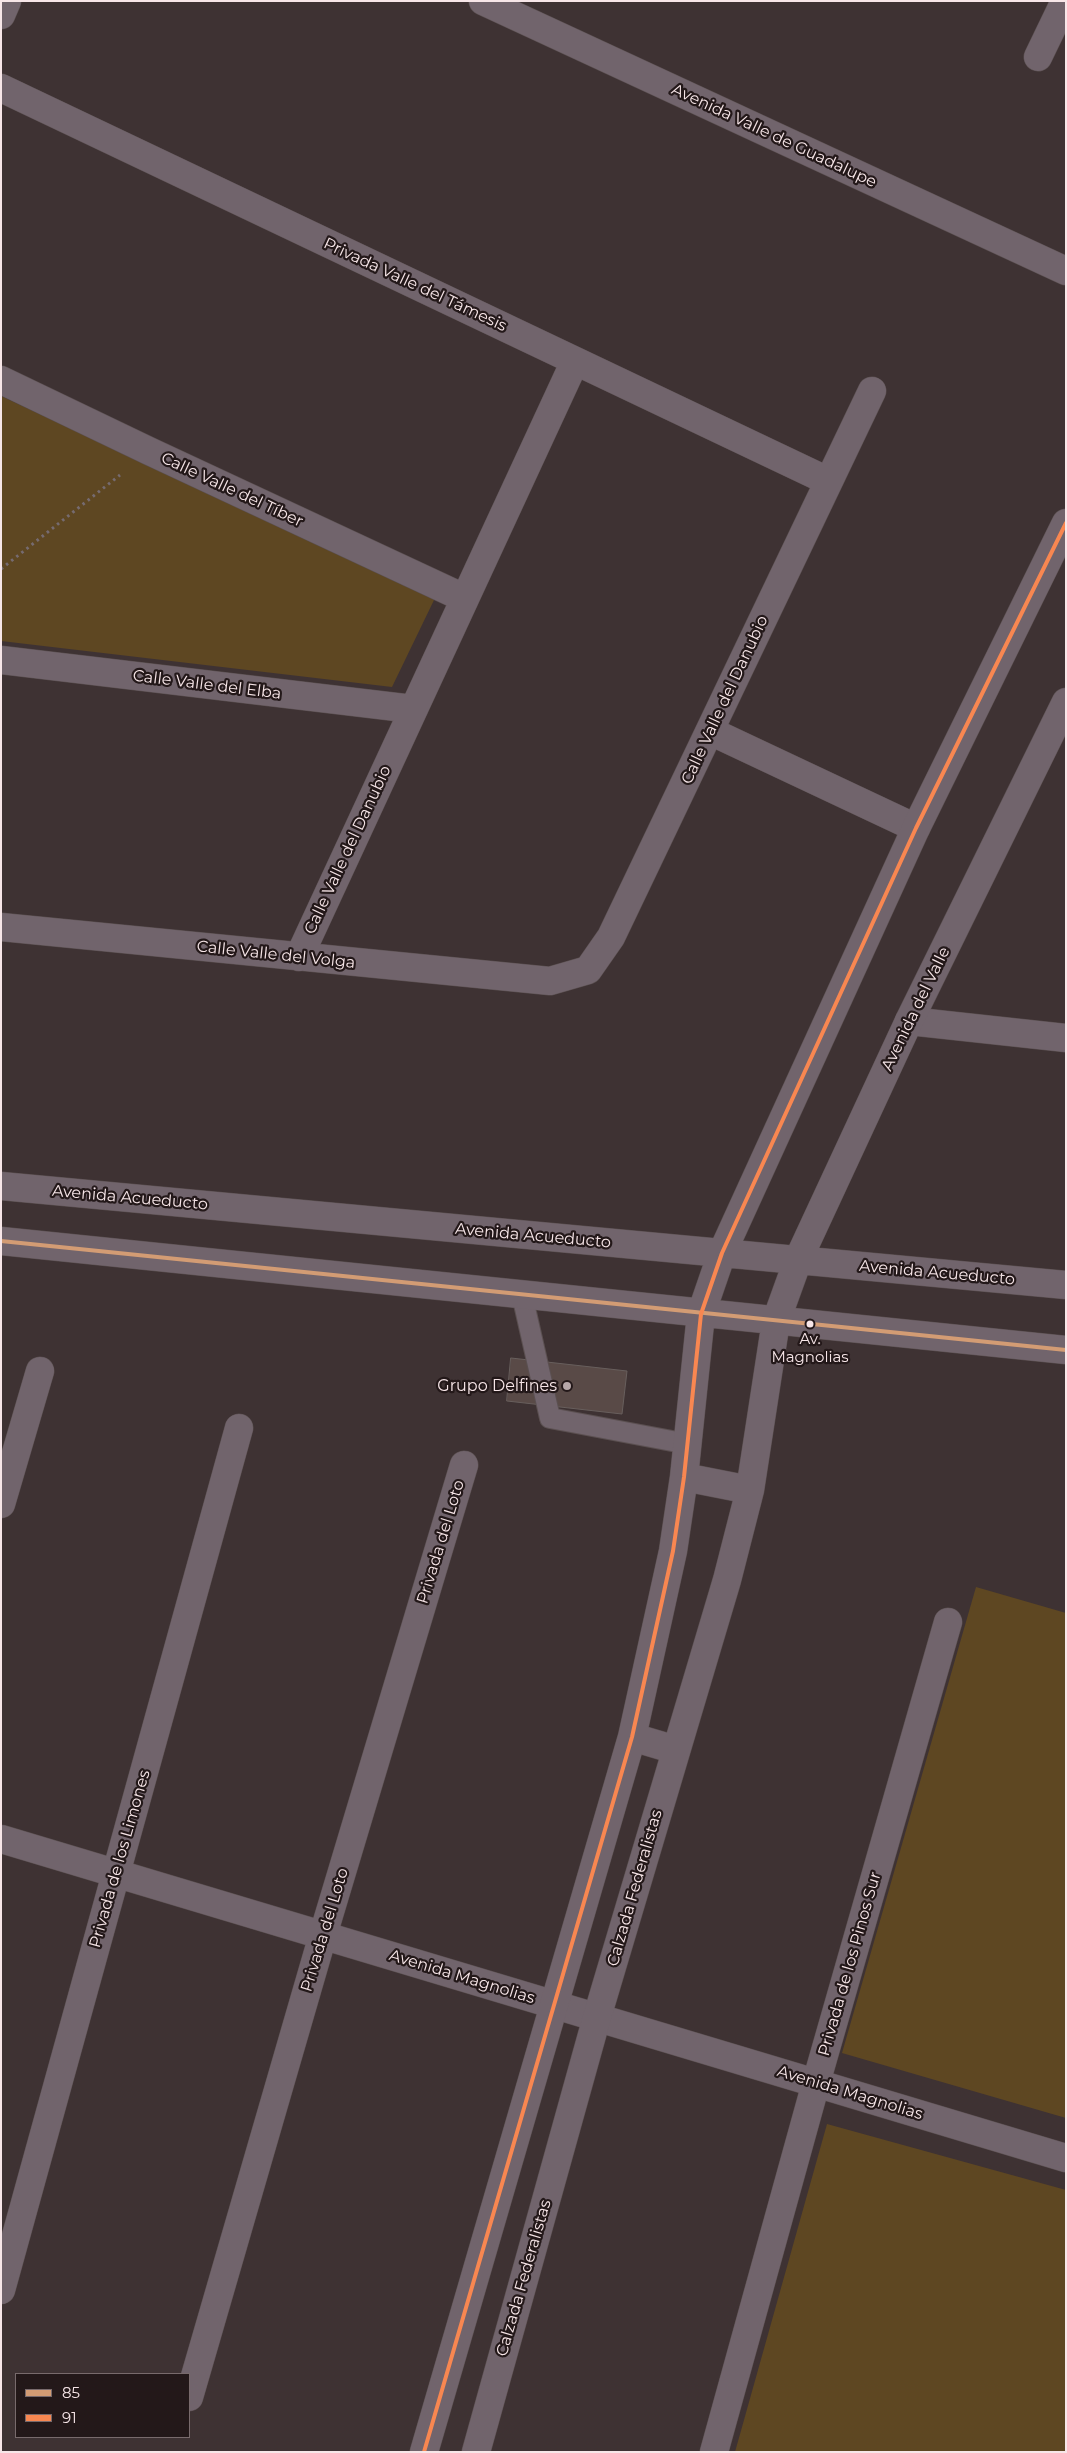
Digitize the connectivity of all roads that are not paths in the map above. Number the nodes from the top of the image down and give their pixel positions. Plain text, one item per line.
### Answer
1 (7, 1) edge
2 (483, 1) edge
3 (1066, 1) edge
4 (1, 15) edge
5 (1038, 57) dead end
6 (1, 88) edge
7 (1066, 271) edge
8 (575, 361) junction
9 (1, 380) edge
10 (872, 391) dead end
11 (828, 481) junction
12 (1066, 523) edge
13 (464, 598) junction
14 (1, 660) edge
15 (1066, 702) edge
16 (413, 709) junction
17 (710, 731) junction
18 (916, 828) junction
19 (1, 927) edge
20 (299, 957) junction
21 (550, 981) joint
22 (909, 1020) junction
23 (1066, 1038) edge
24 (1, 1186) edge
25 (1, 1241) edge
26 (722, 1253) junction
27 (798, 1260) junction
28 (1066, 1285) edge
29 (522, 1295) junction
30 (701, 1314) junction
31 (776, 1321) junction
32 (1066, 1350) edge
33 (40, 1371) dead end
34 (239, 1428) dead end
35 (688, 1444) junction
36 (464, 1465) dead end
37 (684, 1477) junction
38 (750, 1490) junction
39 (1, 1504) edge
40 (948, 1622) dead end
41 (632, 1737) junction
42 (676, 1750) junction
43 (1, 1839) edge
44 (116, 1873) junction
45 (323, 1935) junction
46 (554, 2004) junction
47 (597, 2018) junction
48 (816, 2083) junction
49 (1066, 2158) edge
50 (1, 2290) edge
51 (190, 2393) edge
52 (424, 2452) edge
53 (476, 2452) edge
54 (714, 2452) edge

1 - 4 street
2 - 7 street, Avenida Valle de Guadalupe
3 - 5 street
6 - 8 street, Privada Valle del Támesis
8 - 11 street, Privada Valle del Támesis
8 - 13 street, Calle Valle del Danubio
9 - 13 street, Calle Valle del Tíber
10 - 11 street, Calle Valle del Danubio
11 - 17 street, Calle Valle del Danubio
12 - 18 street
13 - 16 street, Calle Valle del Danubio
14 - 16 street, Calle Valle del Elba
15 - 22 street, Avenida del Valle
16 - 20 street, Calle Valle del Danubio
17 - 18 street
17 - 21 street, Calle Valle del Danubio
18 - 26 street
19 - 20 street, Calle Valle del Volga
20 - 21 street, Calle Valle del Volga
22 - 23 street
22 - 27 street, Avenida del Valle
24 - 26 street, Avenida Acueducto
25 - 29 street
26 - 27 street, Avenida Acueducto
26 - 30 street
27 - 28 street, Avenida Acueducto
27 - 31 street, Avenida del Valle
29 - 30 street
29 - 35 lane
30 - 31 street
30 - 35 street
31 - 32 street
31 - 38 street, Calzada Federalistas
33 - 39 street
34 - 44 street, Privada de los Limones
35 - 37 street
36 - 45 street, Privada del Loto
37 - 38 street
37 - 41 street
38 - 42 street, Calzada Federalistas
40 - 48 street, Privada de los Pinos Sur
41 - 42 street
41 - 46 street
42 - 47 street, Calzada Federalistas
43 - 44 street, Avenida Magnolias
44 - 45 street, Avenida Magnolias
44 - 50 street, Privada de los Limones
45 - 46 street, Avenida Magnolias
45 - 51 street, Privada del Loto
46 - 47 street, Avenida Magnolias
46 - 52 street
47 - 48 street, Avenida Magnolias
47 - 53 street, Calzada Federalistas
48 - 49 street, Avenida Magnolias
48 - 54 street, Privada de los Pinos Sur

